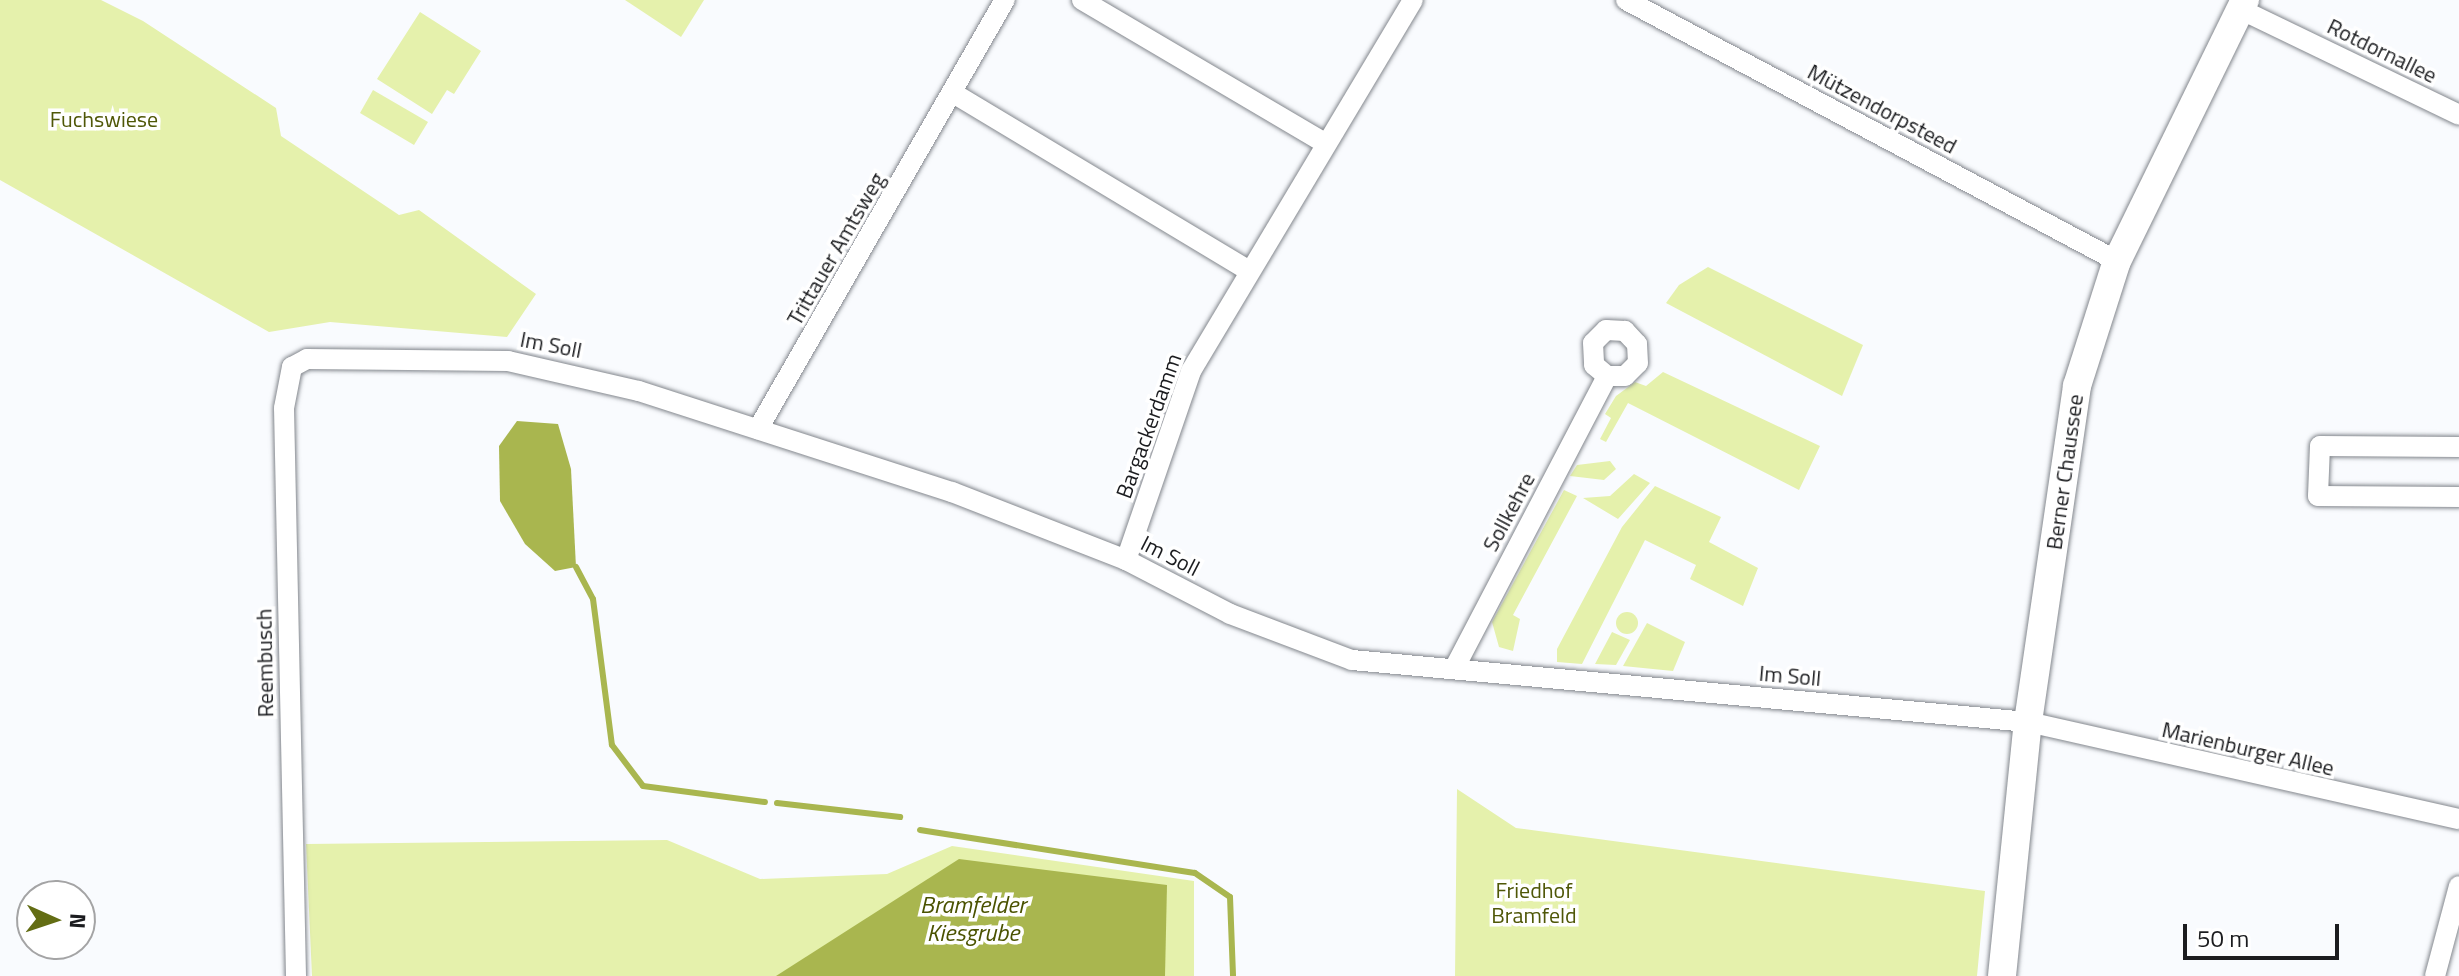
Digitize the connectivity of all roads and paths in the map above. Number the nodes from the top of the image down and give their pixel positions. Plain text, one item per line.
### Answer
1 (1005, 0) edge
2 (1082, 0) edge
3 (1413, 0) edge
4 (1626, 0) edge
5 (2242, 5) edge
6 (953, 93) junction
7 (2459, 115) edge
8 (1325, 143) junction
9 (2117, 261) junction
10 (1249, 271) junction
11 (307, 359) joint
12 (1607, 376) dead end
13 (758, 429) junction
14 (2459, 447) edge
15 (2459, 497) edge
16 (1126, 560) junction
17 (1454, 669) junction
18 (2028, 722) junction
19 (2459, 819) edge
20 (2459, 886) edge
21 (296, 976) edge
22 (2002, 976) edge
23 (2435, 976) edge

1 - 6 street, Trittauer Amtsweg
2 - 8 street
3 - 8 street, Bargackerdamm
4 - 9 street, Mützendorpsteed
5 - 7 street, Rotdornallee
5 - 9 street, Berner Chaussee
6 - 10 street
6 - 13 street, Trittauer Amtsweg
8 - 10 street, Bargackerdamm
9 - 18 street, Berner Chaussee
10 - 16 street, Bargackerdamm
11 - 13 street, Im Soll
11 - 21 street, Reembusch
12 - 17 street, Sollkehre
13 - 16 street, Im Soll
14 - 15 street
16 - 17 street, Im Soll
17 - 18 street, Im Soll
18 - 19 street, Marienburger Allee
18 - 22 street, Berner Chaussee
20 - 23 street

